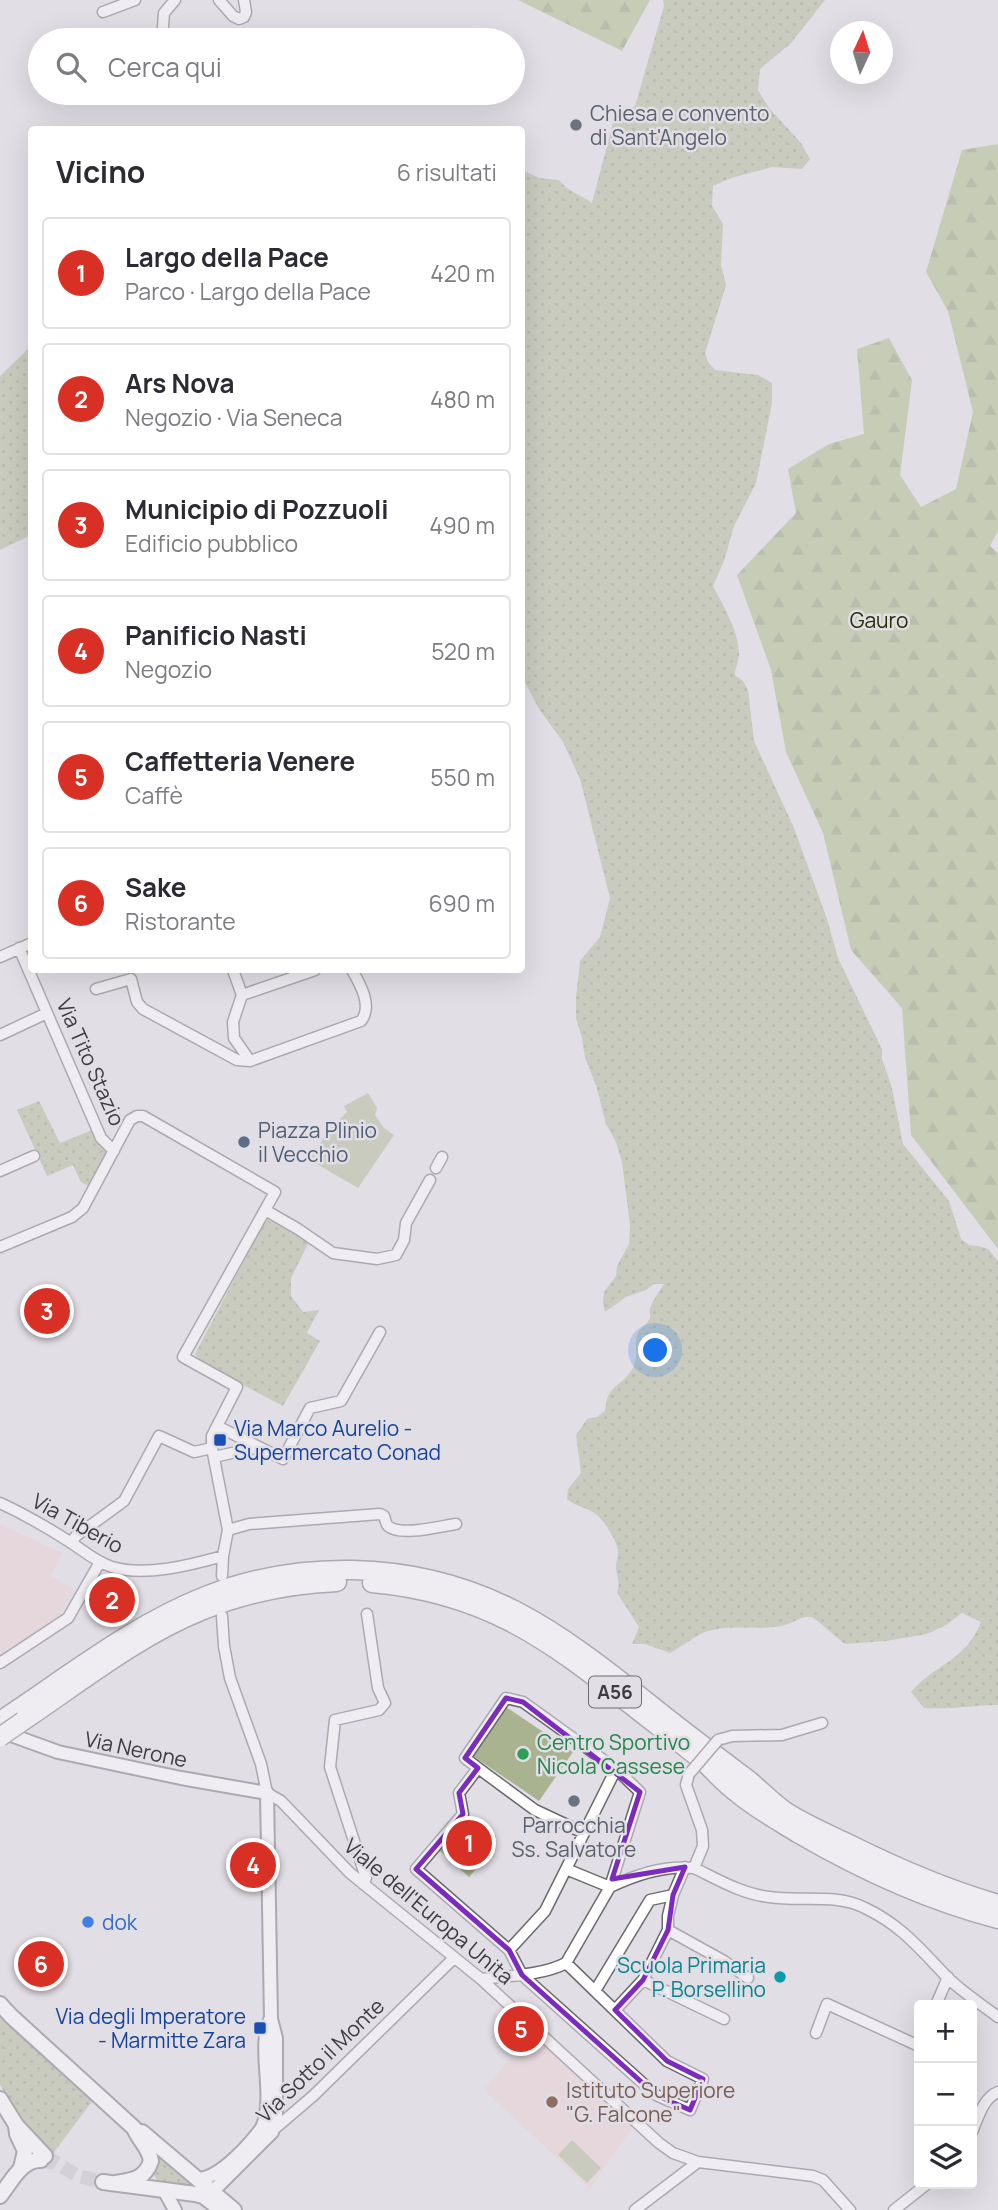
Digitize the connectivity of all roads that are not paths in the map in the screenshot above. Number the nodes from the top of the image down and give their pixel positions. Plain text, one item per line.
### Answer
1 (135, 0) edge
2 (176, 0) edge
3 (219, 0) edge
4 (244, 0) edge
5 (103, 12) dead end
6 (163, 28) edge
7 (28, 945) edge
8 (19, 948) junction
9 (0, 957) edge
10 (28, 969) edge
11 (30, 973) edge
12 (234, 973) edge
13 (306, 973) edge
14 (354, 973) edge
15 (96, 989) dead end
16 (242, 995) junction
17 (47, 1013) junction
18 (0, 1035) edge
19 (250, 1061) junction
20 (114, 1151) junction
21 (34, 1156) dead end
22 (442, 1157) dead end
23 (436, 1168) dead end
24 (0, 1171) edge
25 (430, 1180) dead end
26 (265, 1210) junction
27 (0, 1247) edge
28 (380, 1332) dead end
29 (217, 1426) junction
30 (259, 1447) junction
31 (213, 1453) junction
32 (0, 1503) edge
33 (456, 1524) dead end
34 (228, 1530) junction
35 (71, 1543) junction
36 (223, 1556) junction
37 (100, 1562) junction
38 (222, 1576) dead end
39 (367, 1614) dead end
40 (222, 1616) dead end
41 (0, 1663) edge
42 (12, 1718) edge
43 (822, 1723) dead end
44 (0, 1731) edge
45 (0, 1737) edge
46 (478, 1768) junction
47 (616, 1769) junction
48 (267, 1793) junction
49 (584, 1833) junction
50 (690, 1868) junction
51 (566, 1869) junction
52 (363, 1884) junction
53 (610, 1887) junction
54 (673, 1895) junction
55 (998, 1904) edge
56 (998, 1919) edge
57 (668, 1930) junction
58 (509, 1950) junction
59 (454, 1958) junction
60 (566, 1963) junction
61 (522, 1975) junction
62 (948, 1977) junction
63 (748, 1978) dead end
64 (481, 1979) junction
65 (643, 1980) junction
66 (595, 1991) junction
67 (938, 2000) edge
68 (0, 2004) edge
69 (615, 2010) junction
70 (5, 2014) edge
71 (998, 2017) edge
72 (271, 2019) junction
73 (724, 2019) dead end
74 (816, 2033) dead end
75 (914, 2044) edge
76 (998, 2092) edge
77 (268, 2097) junction
78 (0, 2099) edge
79 (276, 2113) junction
80 (291, 2114) junction
81 (16, 2125) junction
82 (975, 2126) edge
83 (134, 2128) junction
84 (267, 2130) junction
85 (698, 2162) junction
86 (21, 2168) junction
87 (199, 2179) junction
88 (921, 2189) edge
89 (164, 2190) junction
90 (213, 2191) junction
91 (0, 2196) edge
92 (175, 2210) edge
93 (221, 2210) edge
94 (234, 2210) edge
95 (635, 2210) edge
96 (850, 2210) edge
97 (894, 2210) edge

1 - 5 street
2 - 6 street
3 - 4 street
7 - 8 street
8 - 9 street
8 - 10 street, Via Tito Stazio
11 - 17 street, Via Tito Stazio
12 - 16 street
13 - 16 street
14 - 19 street
15 - 19 street
16 - 19 street
17 - 18 street
17 - 20 street, Via Tito Stazio
20 - 26 street
20 - 27 street
21 - 24 street
22 - 23 street
25 - 26 street
26 - 29 street
28 - 30 street
29 - 30 street
29 - 31 street
30 - 31 street
31 - 34 street
31 - 35 street
32 - 35 street, Via Tiberio
33 - 34 street
34 - 36 street
35 - 37 street, Via Tiberio
36 - 37 street, Via Tiberio
36 - 38 street
37 - 41 street
39 - 52 street
40 - 48 street
42 - 45 highway, A56, bridge
42 - 55 highway, A56
42 - 56 highway, A56
43 - 50 street, bridge
44 - 48 street, Via Nerone
46 - 47 street
46 - 49 street
46 - 58 street
47 - 49 street
47 - 53 street
48 - 52 street, Viale dell'Europa Unita
48 - 72 street
49 - 51 street
50 - 53 street
50 - 54 street
50 - 62 street
51 - 53 street
51 - 58 street
52 - 59 street, Viale dell'Europa Unita
53 - 60 street
54 - 57 street
54 - 66 street
57 - 63 street
57 - 65 street
58 - 61 street
59 - 64 street, Viale dell'Europa Unita
59 - 80 street, Via Sotto il Monte
60 - 61 street
60 - 66 street
61 - 64 street
61 - 69 street
62 - 67 street
62 - 71 street
64 - 85 street, Viale dell'Europa Unita
65 - 69 street
65 - 73 street
66 - 69 street
68 - 70 main road
70 - 83 main road
72 - 77 street
72 - 79 street
74 - 75 street
76 - 82 street
77 - 79 street
77 - 84 street
78 - 81 main road
79 - 80 street
79 - 84 street
80 - 84 street, Via Sotto il Monte
81 - 86 main road
81 - 86 main road
83 - 87 main road
83 - 89 main road
84 - 87 street, Via Sotto il Monte
84 - 90 street, Via Sotto il Monte
85 - 95 street
85 - 96 street, Viale dell'Europa Unita
86 - 91 main road
87 - 90 main road
88 - 97 street
89 - 92 street
89 - 93 main road
90 - 94 main road

